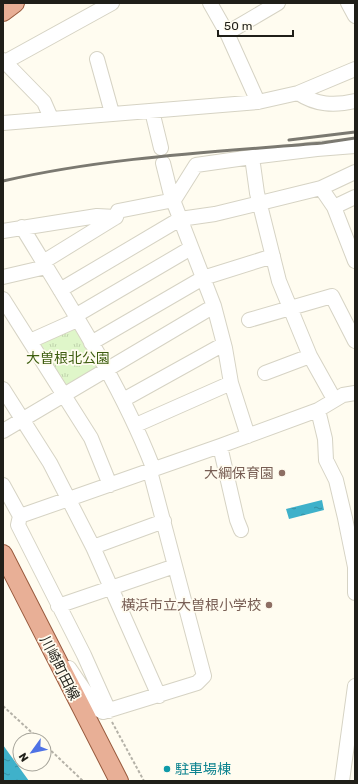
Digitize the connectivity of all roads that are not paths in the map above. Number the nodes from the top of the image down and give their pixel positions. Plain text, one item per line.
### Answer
1 (15, 3) edge
2 (112, 3) edge
3 (210, 3) edge
4 (278, 3) edge
5 (348, 3) edge
6 (3, 12) edge
7 (355, 16) edge
8 (227, 33) junction
9 (97, 59) dead end
10 (4, 61) edge
11 (355, 69) edge
12 (298, 93) junction
13 (355, 101) edge
14 (258, 102) junction
15 (152, 111) junction
16 (112, 113) junction
17 (51, 118) junction
18 (3, 123) edge
19 (355, 146) edge
20 (161, 148) dead end
21 (252, 157) junction
22 (163, 163) dead end
23 (355, 172) edge
24 (321, 188) junction
25 (355, 197) edge
26 (174, 200) junction
27 (260, 204) junction
28 (334, 208) junction
29 (116, 217) junction
30 (180, 219) junction
31 (22, 228) junction
32 (3, 231) edge
33 (191, 248) junction
34 (273, 256) junction
35 (355, 261) edge
36 (44, 264) junction
37 (3, 277) edge
38 (203, 278) junction
39 (60, 290) junction
40 (3, 299) edge
41 (214, 306) junction
42 (290, 307) junction
43 (76, 318) junction
44 (249, 320) dead end
45 (30, 341) junction
46 (355, 341) edge
47 (91, 343) junction
48 (224, 344) junction
49 (310, 356) junction
50 (106, 370) junction
51 (265, 373) dead end
52 (231, 383) junction
53 (3, 390) edge
54 (355, 393) edge
55 (64, 394) junction
56 (334, 399) junction
57 (123, 400) junction
58 (318, 410) junction
59 (22, 419) junction
60 (136, 425) junction
61 (3, 430) edge
62 (248, 436) junction
63 (220, 446) junction
64 (150, 471) junction
65 (3, 485) edge
66 (110, 485) junction
67 (68, 499) junction
68 (20, 516) junction
69 (350, 517) edge
70 (164, 521) junction
71 (241, 530) dead end
72 (93, 547) junction
73 (3, 554) edge
74 (174, 566) junction
75 (355, 567) edge
76 (112, 588) junction
77 (355, 593) edge
78 (58, 606) junction
79 (56, 659) junction
80 (355, 686) edge
81 (159, 696) junction
82 (109, 711) junction
83 (352, 730) edge
84 (119, 781) edge
85 (342, 781) edge

1 - 6 main road
2 - 10 street
3 - 8 street
4 - 8 street
5 - 7 street
8 - 14 street
9 - 16 street
10 - 17 street
11 - 12 street
12 - 13 street
12 - 14 street
14 - 15 street
15 - 16 street
15 - 20 street
16 - 17 street
17 - 18 street
19 - 21 street
21 - 26 street
21 - 27 street
22 - 26 street
23 - 24 street
24 - 27 street
24 - 28 street
25 - 28 street
26 - 29 street
26 - 30 street
27 - 30 street
27 - 34 street
28 - 35 street
29 - 31 street
29 - 36 street
30 - 33 street
30 - 39 street
31 - 32 street
31 - 36 street
33 - 38 street
33 - 43 street
34 - 38 street
34 - 42 street
36 - 37 street
36 - 39 street
38 - 41 street
38 - 47 street
39 - 43 street
40 - 45 street
41 - 48 street
41 - 50 street
42 - 44 street
42 - 46 street
42 - 49 street
43 - 45 street
43 - 47 street
45 - 55 street
47 - 50 street
48 - 52 street
48 - 57 street
49 - 51 street
49 - 56 street
50 - 55 street
50 - 57 street
52 - 60 street
52 - 62 street
53 - 59 street
54 - 56 street
55 - 59 street
55 - 66 street
56 - 58 street
57 - 60 street
58 - 62 street
58 - 69 street
59 - 61 street
59 - 67 street
60 - 64 street
62 - 63 street
63 - 64 street
63 - 71 street
64 - 66 street
64 - 70 street
65 - 68 street
66 - 67 street
67 - 68 street
67 - 72 street
68 - 78 street
69 - 75 street
70 - 72 street
70 - 74 street
72 - 76 street
73 - 79 main road, 川崎町田線
74 - 76 street
74 - 81 street
75 - 77 street
76 - 78 street
76 - 81 street
78 - 82 street
79 - 82 street
79 - 84 main road, 川崎町田線
80 - 83 street
81 - 82 street
83 - 85 street

